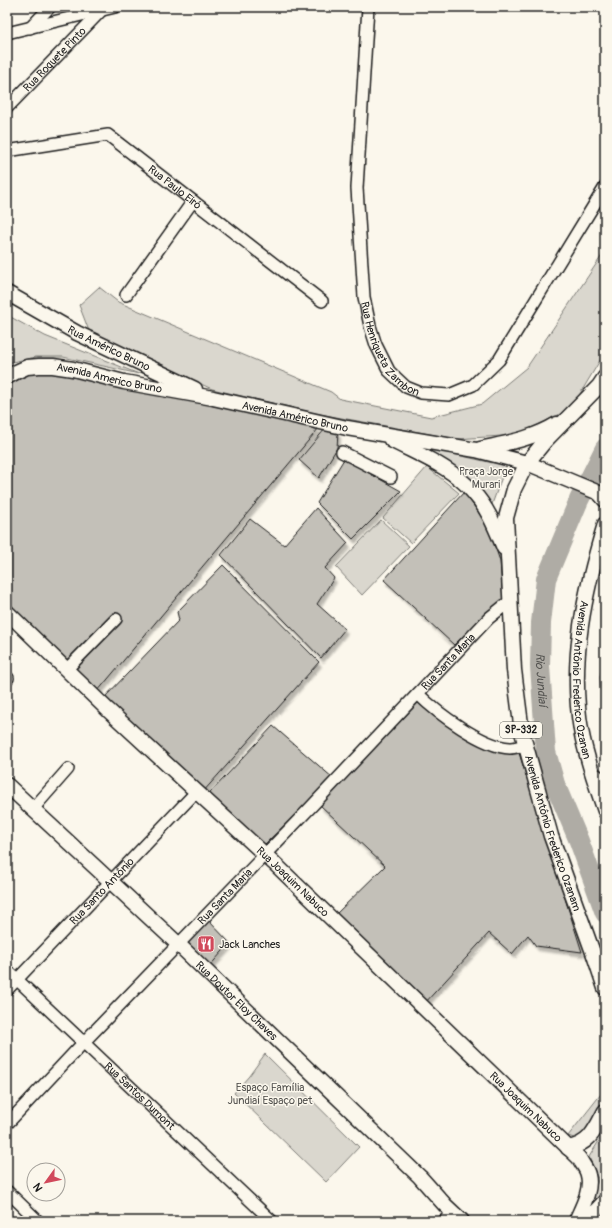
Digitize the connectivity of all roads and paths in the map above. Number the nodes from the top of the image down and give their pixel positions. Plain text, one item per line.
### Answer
1 (50, 7) edge
2 (115, 7) edge
3 (368, 7) edge
4 (102, 10) junction
5 (29, 28) junction
6 (7, 33) edge
7 (7, 108) edge
8 (7, 151) edge
9 (605, 187) edge
10 (192, 201) junction
11 (7, 294) edge
12 (126, 295) dead end
13 (322, 301) dead end
14 (7, 377) edge
15 (605, 377) edge
16 (213, 398) junction
17 (574, 413) junction
18 (378, 433) junction
19 (476, 450) junction
20 (342, 452) dead end
21 (527, 463) junction
22 (391, 477) dead end
23 (602, 496) edge
24 (605, 524) edge
25 (508, 559) junction
26 (510, 601) junction
27 (10, 615) edge
28 (116, 619) dead end
29 (66, 670) junction
30 (418, 694) junction
31 (525, 745) junction
32 (68, 769) dead end
33 (592, 771) junction
34 (605, 781) edge
35 (7, 785) edge
36 (196, 792) junction
37 (32, 810) junction
38 (605, 812) edge
39 (265, 855) junction
40 (112, 881) junction
41 (178, 945) junction
42 (7, 970) edge
43 (17, 979) junction
44 (605, 988) edge
45 (7, 990) edge
46 (83, 1043) junction
47 (605, 1111) edge
48 (7, 1124) edge
49 (568, 1148) junction
50 (7, 1192) edge
51 (605, 1201) edge
52 (453, 1218) edge
53 (38, 1221) edge
54 (272, 1221) edge
55 (576, 1221) edge
56 (586, 1221) edge

1 - 5 street
2 - 4 street
3 - 9 street, Rua Henriqueta Zambon
4 - 5 street
4 - 7 street, Rua Roquete Pinto
5 - 6 street
8 - 10 street, Rua Paulo Eiró
10 - 12 street
10 - 13 street, Rua Paulo Eiró
11 - 16 main road, Rua Américo Bruno
14 - 16 main road, Avenida Americo Bruno
15 - 17 main road
16 - 18 main road, Avenida Américo Bruno
17 - 19 main road
17 - 21 main road, Avenida Antônio Frederico Ozanam
18 - 19 main road
18 - 25 main road
19 - 21 main road
20 - 22 street
21 - 23 main road
21 - 25 main road, Avenida Antônio Frederico Ozanam / SP-332
24 - 33 main road, Avenida Antônio Frederico Ozanan
25 - 26 main road, Avenida Antônio Frederico Ozanam / SP-332
26 - 30 street, Rua Santa Maria
26 - 31 main road, Avenida Antônio Frederico Ozanam / SP-332
27 - 29 main road, Rua Joaquim Nabuco
28 - 29 street
29 - 36 main road, Rua Joaquim Nabuco
30 - 31 street
30 - 39 street, Rua Santa Maria
31 - 44 main road, Avenida Antônio Frederico Ozanam / SP-332
32 - 37 street
33 - 34 street
33 - 38 main road, Avenida Antônio Frederico Ozanan
35 - 37 main road, Rua Doutor Eloy Chaves
36 - 39 main road, Rua Joaquim Nabuco
36 - 40 street, Rua Santo Antônio
37 - 40 main road, Rua Doutor Eloy Chaves
39 - 41 street, Rua Santa Maria
39 - 49 main road, Rua Joaquim Nabuco
40 - 41 main road, Rua Doutor Eloy Chaves
40 - 43 street, Rua Santo Antônio
41 - 46 street, Rua Santa Maria
41 - 52 main road, Rua Doutor Eloy Chaves
42 - 43 street, Rua Santos Dumont
43 - 45 street, Rua Santo Antônio
43 - 46 street, Rua Santos Dumont
46 - 48 street, Rua Santa Maria
46 - 54 street, Rua Santos Dumont
47 - 49 main road
49 - 55 main road, Rua Joaquim Nabuco
50 - 53 street
51 - 56 main road

